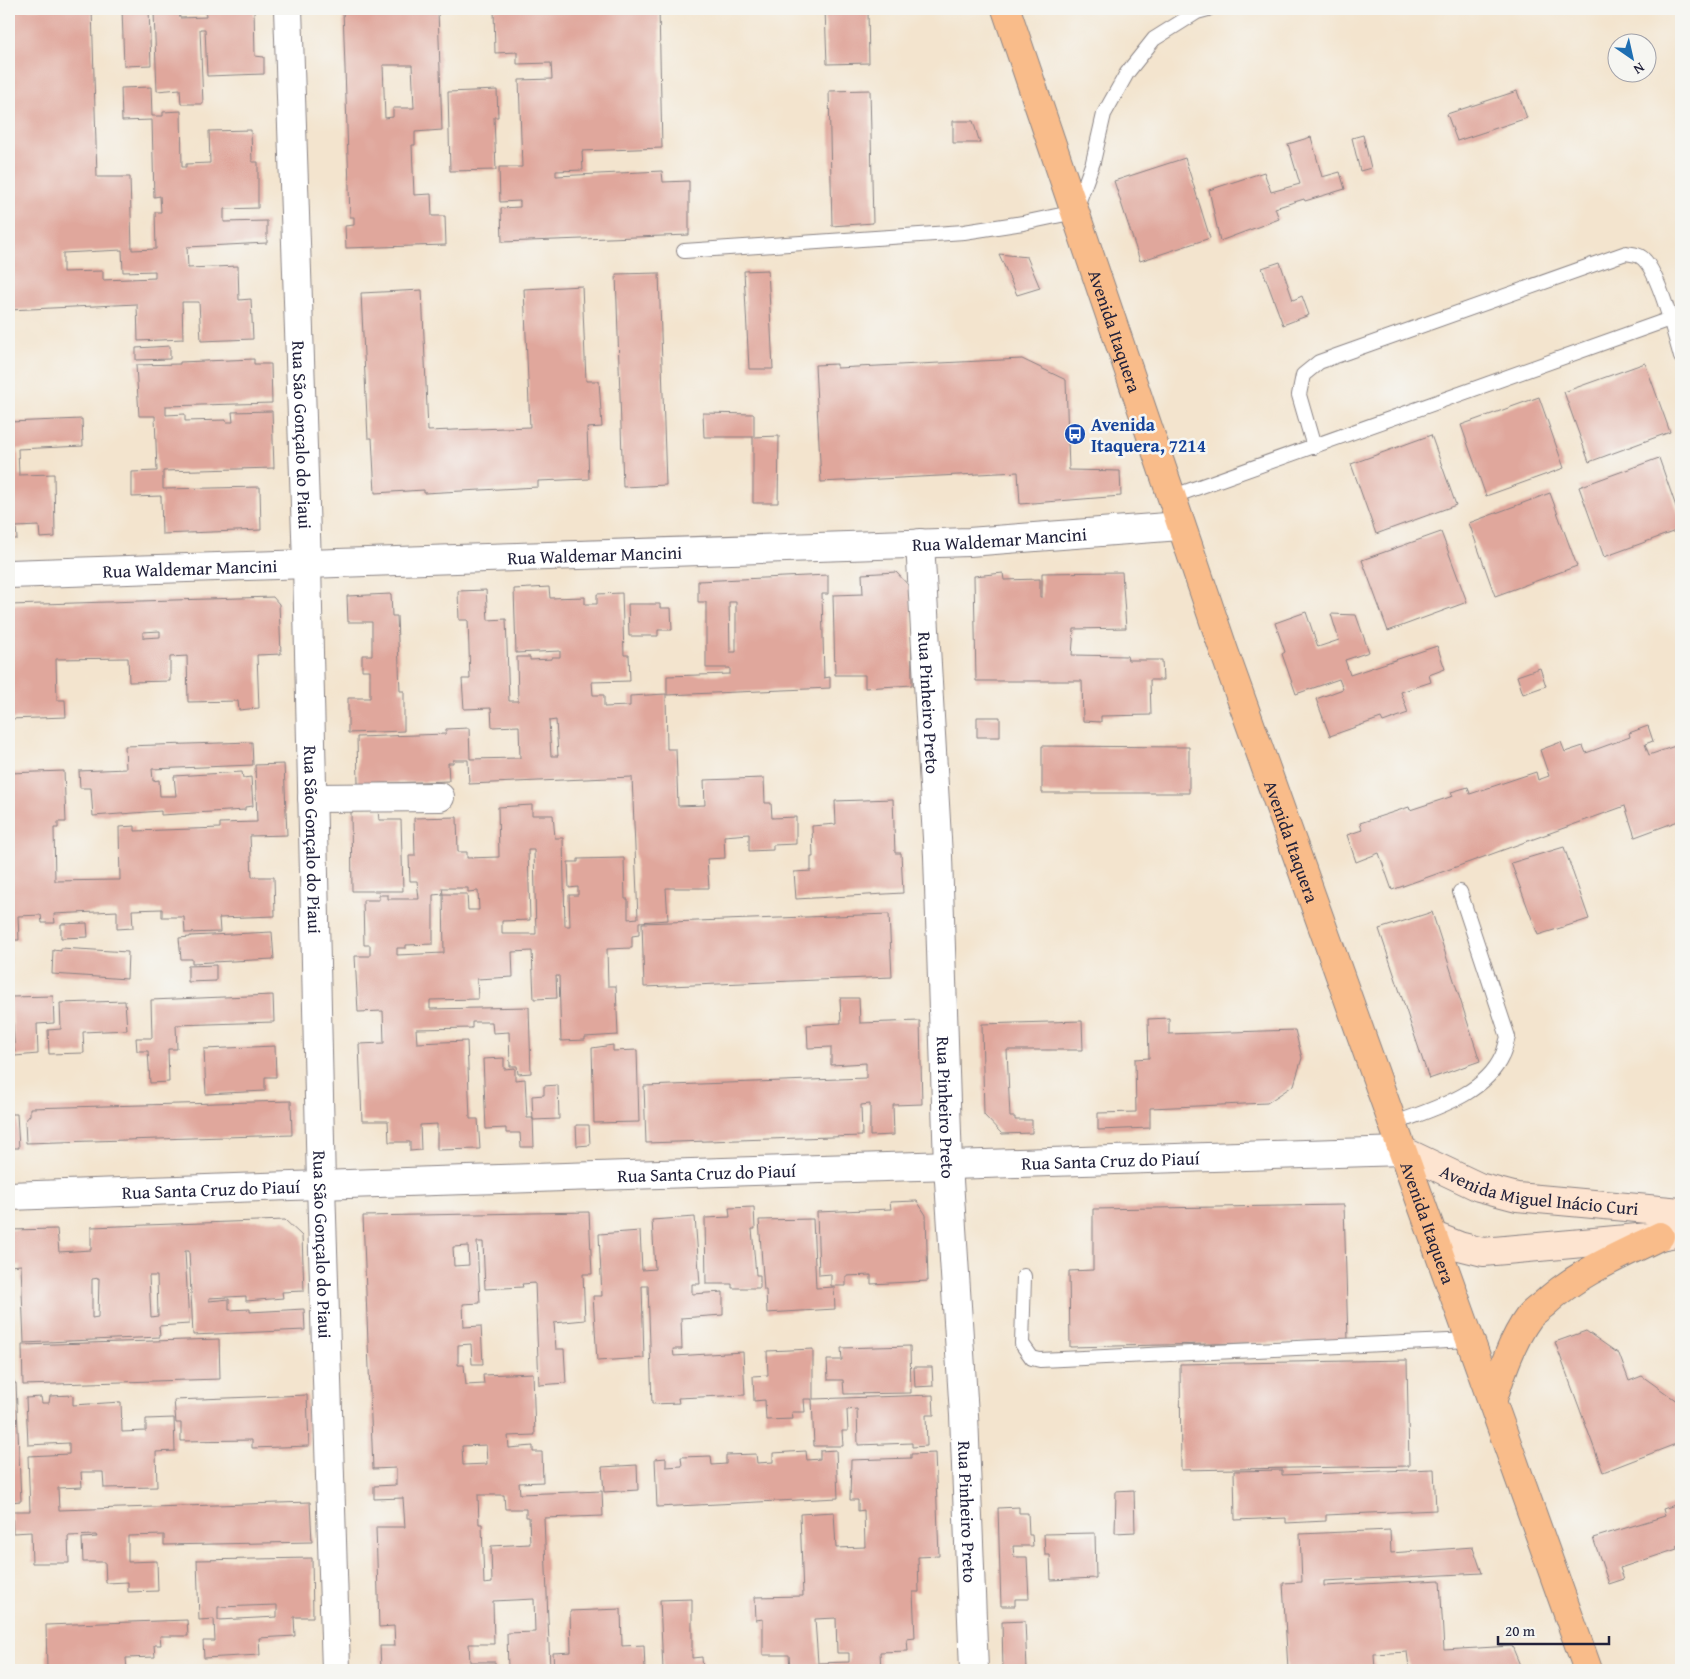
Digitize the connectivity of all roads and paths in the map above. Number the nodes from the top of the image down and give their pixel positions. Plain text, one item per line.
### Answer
1 (288, 9) edge
2 (1006, 9) edge
3 (1208, 9) edge
4 (1075, 212) junction
5 (684, 251) dead end
6 (1670, 318) junction
7 (1681, 357) edge
8 (1314, 447) junction
9 (1171, 498) junction
10 (1180, 526) junction
11 (920, 543) junction
12 (307, 564) junction
13 (9, 574) edge
14 (440, 797) dead end
15 (312, 798) junction
16 (1460, 892) dead end
17 (1393, 1124) junction
18 (1403, 1151) junction
19 (948, 1165) junction
20 (321, 1185) junction
21 (9, 1196) edge
22 (1681, 1212) edge
23 (1670, 1234) edge
24 (1434, 1236) junction
25 (1024, 1276) dead end
26 (1470, 1340) junction
27 (1492, 1402) junction
28 (336, 1670) edge
29 (974, 1670) edge
30 (1588, 1670) edge

1 - 12 street, Rua São Gonçalo do Piaui
2 - 4 main road, Avenida Itaquera
3 - 4 lane
4 - 5 lane
4 - 9 main road, Avenida Itaquera
6 - 7 lane
6 - 8 lane
6 - 8 lane
8 - 9 lane
9 - 10 main road, Avenida Itaquera
10 - 11 street, Rua Waldemar Mancini
10 - 17 main road, Avenida Itaquera
11 - 12 street, Rua Waldemar Mancini
11 - 19 street, Rua Pinheiro Preto
12 - 13 street, Rua Waldemar Mancini
12 - 15 street, Rua São Gonçalo do Piaui
14 - 15 street
15 - 20 street, Rua São Gonçalo do Piaui
16 - 17 lane
17 - 18 main road, Avenida Itaquera
18 - 19 street, Rua Santa Cruz do Piauí
18 - 22 street, Avenida Miguel Inácio Curi
18 - 24 main road, Avenida Itaquera
19 - 20 street, Rua Santa Cruz do Piauí
19 - 29 street, Rua Pinheiro Preto
20 - 21 street, Rua Santa Cruz do Piauí
20 - 28 street, Rua São Gonçalo do Piaui
23 - 24 street, Avenida Miguel Inácio Curi
23 - 27 main road
24 - 26 main road, Avenida Itaquera
25 - 26 lane
26 - 27 main road, Avenida Itaquera
27 - 30 main road, Avenida Itaquera

